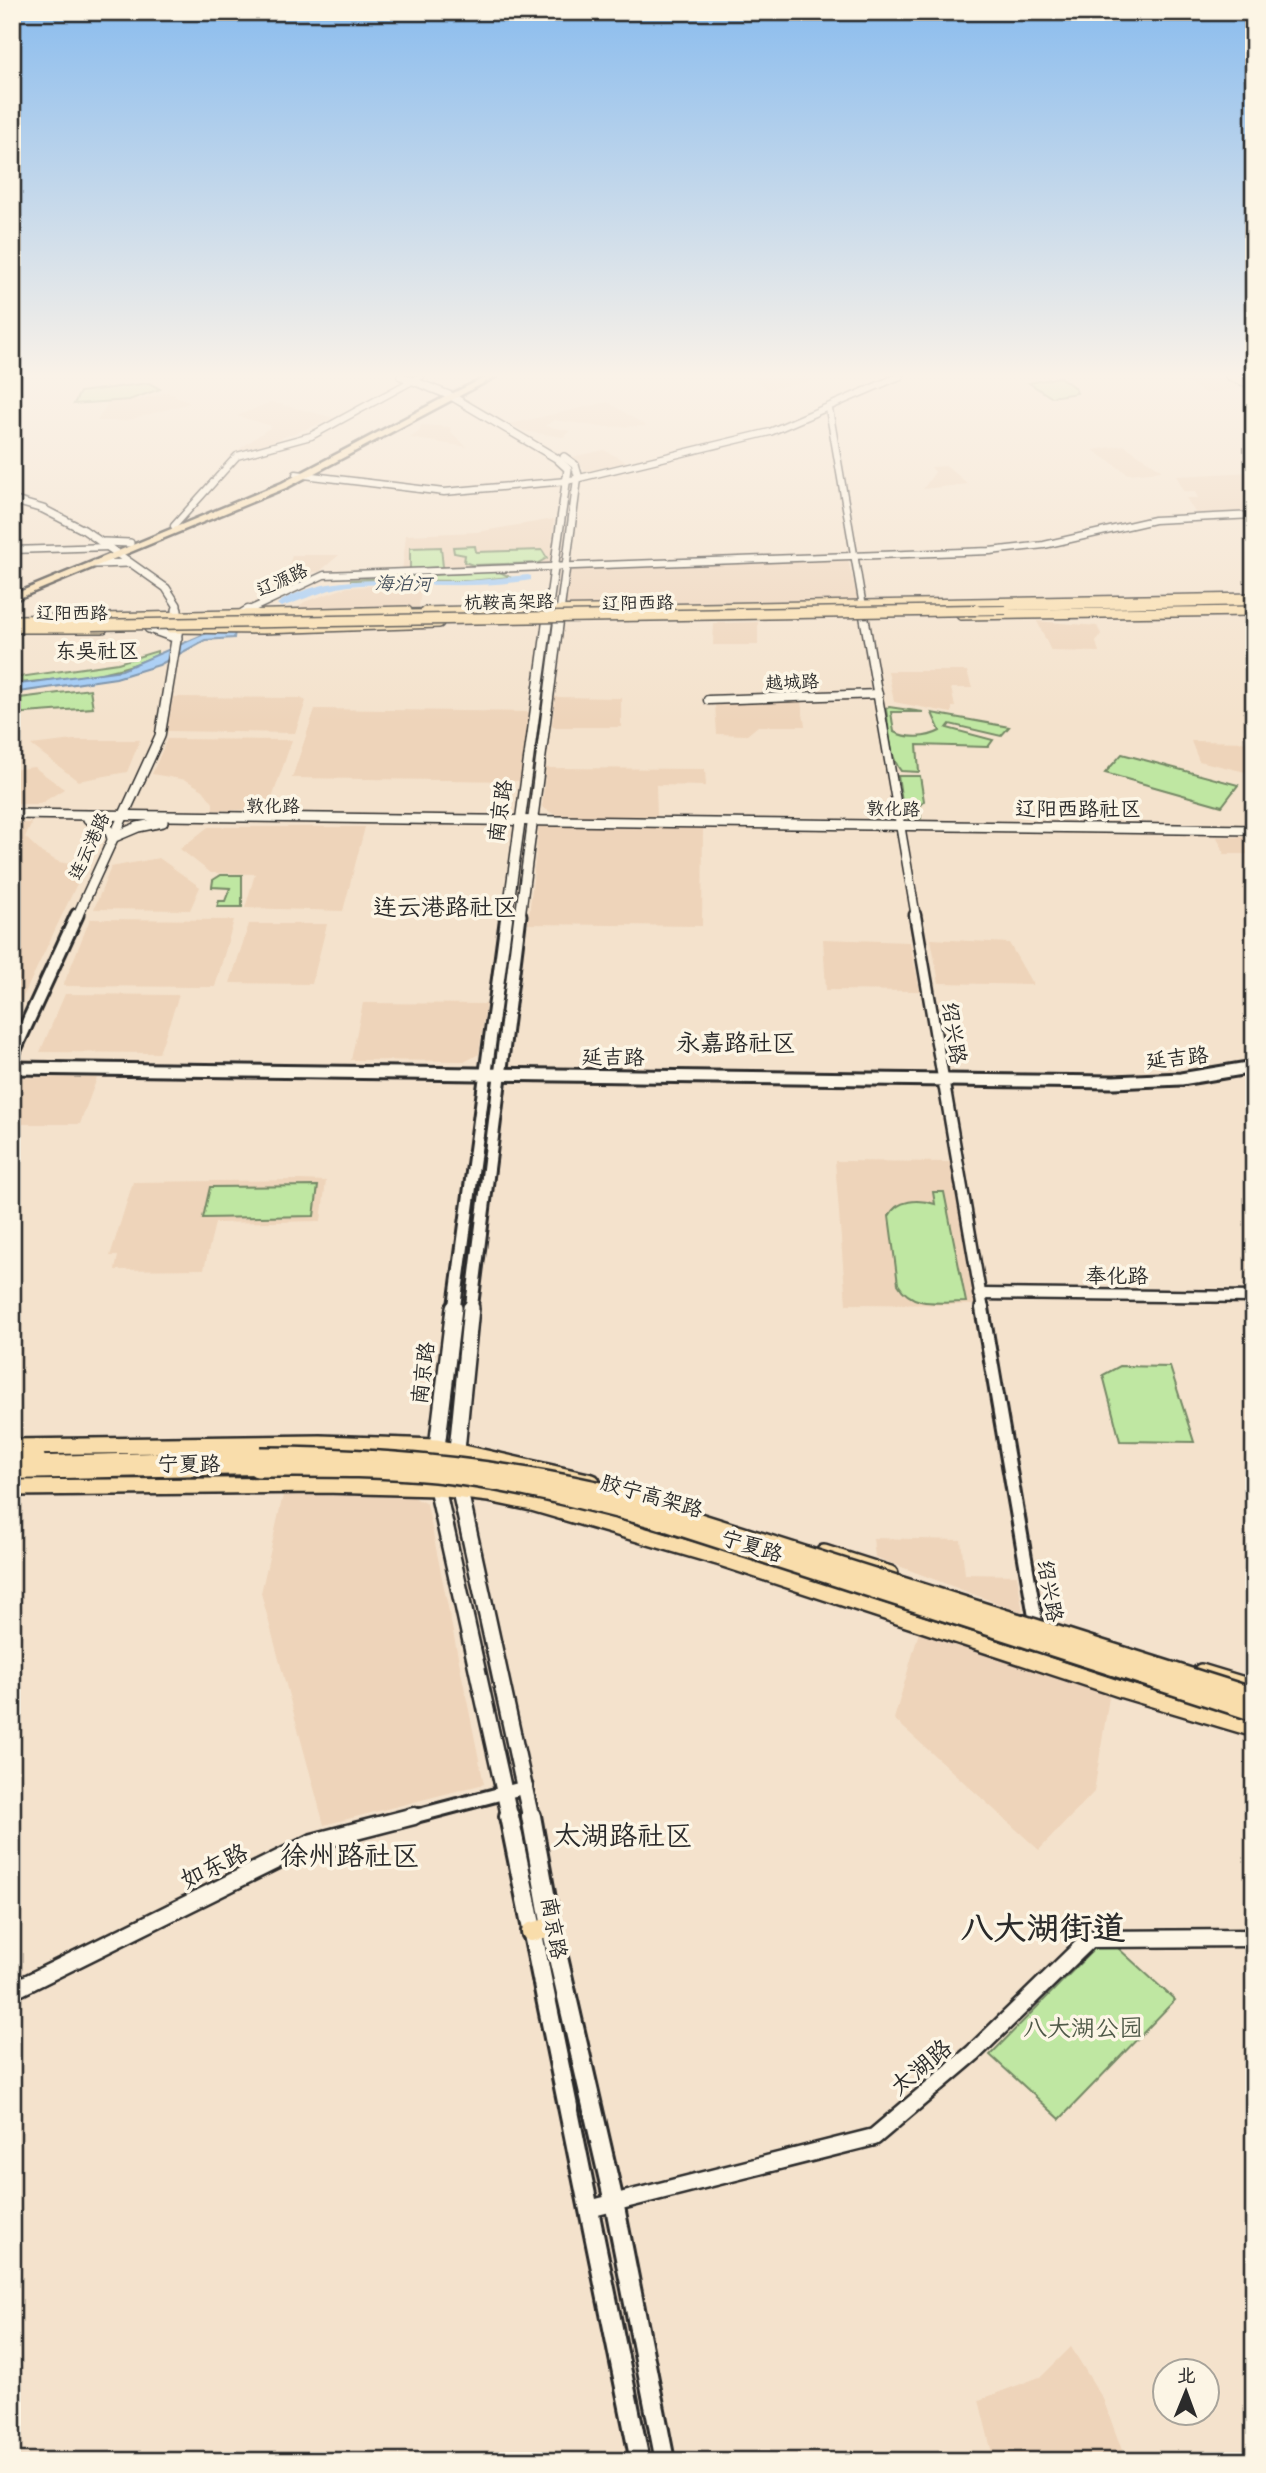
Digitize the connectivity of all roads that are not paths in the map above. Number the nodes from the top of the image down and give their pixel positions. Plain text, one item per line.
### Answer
1 (205, 491) edge
2 (259, 491) edge
3 (259, 491) edge
4 (571, 491) edge
5 (844, 491) edge
6 (12, 500) edge
7 (1254, 515) edge
8 (174, 526) junction
9 (113, 549) junction
10 (12, 550) edge
11 (855, 556) junction
12 (130, 563) junction
13 (95, 564) junction
14 (561, 566) junction
15 (12, 592) edge
16 (12, 598) edge
17 (1195, 598) junction
18 (1254, 604) edge
19 (1005, 608) junction
20 (864, 610) junction
21 (1026, 610) junction
22 (1194, 612) junction
23 (248, 613) junction
24 (437, 613) junction
25 (181, 615) junction
26 (553, 616) junction
27 (92, 623) junction
28 (432, 623) junction
29 (12, 624) edge
30 (26, 624) junction
31 (206, 628) joint
32 (237, 628) joint
33 (177, 636) junction
34 (173, 667) joint
35 (878, 694) junction
36 (708, 699) dead end
37 (132, 792) junction
38 (12, 816) edge
39 (90, 816) junction
40 (122, 817) junction
41 (165, 819) junction
42 (525, 822) junction
43 (902, 825) junction
44 (1254, 830) edge
45 (112, 838) junction
46 (12, 1056) edge
47 (1254, 1067) edge
48 (12, 1068) edge
49 (493, 1075) junction
50 (942, 1081) junction
51 (979, 1294) junction
52 (1254, 1297) edge
53 (12, 1447) edge
54 (437, 1447) junction
55 (454, 1449) junction
56 (12, 1455) edge
57 (37, 1457) joint
58 (115, 1459) junction
59 (259, 1462) junction
60 (12, 1463) edge
61 (12, 1473) edge
62 (12, 1488) edge
63 (437, 1488) junction
64 (459, 1490) junction
65 (1036, 1622) junction
66 (1043, 1663) junction
67 (1254, 1688) edge
68 (1254, 1697) edge
69 (1254, 1712) edge
70 (1254, 1729) edge
71 (526, 1787) junction
72 (505, 1794) junction
73 (551, 1927) junction
74 (531, 1932) junction
75 (1254, 1938) edge
76 (12, 1991) edge
77 (614, 2202) junction
78 (589, 2209) junction
79 (640, 2461) edge
80 (665, 2461) edge

1 - 8 street
2 - 8 highway
3 - 9 highway
4 - 14 main road, 南京路
5 - 11 street, 绍兴路
6 - 9 main road
7 - 11 street, 辽源路
8 - 9 highway
9 - 10 street
9 - 12 main road
9 - 13 highway
9 - 15 highway
9 - 25 main road
11 - 14 street, 辽源路
11 - 20 street, 绍兴路
12 - 13 main road
12 - 25 main road
13 - 16 highway
14 - 23 street, 辽源路
14 - 26 main road, 南京路
17 - 18 main road, 辽阳西路
17 - 19 highway
17 - 20 main road, 辽阳西路
18 - 19 highway
18 - 21 highway
18 - 22 main road, 辽阳西路
19 - 21 highway
19 - 27 highway, 杭鞍高架路, bridge
20 - 22 main road, 辽阳西路
20 - 26 main road, 辽阳西路
20 - 35 street, 绍兴路
21 - 22 highway
23 - 24 main road, 辽阳西路
23 - 25 main road, 辽阳西路
24 - 26 main road, 辽阳西路
24 - 27 highway, bridge
25 - 30 main road, 辽阳西路
25 - 33 main road
26 - 28 main road, 辽阳西路
26 - 42 main road, 南京路
27 - 28 highway, bridge
27 - 29 highway, 杭鞍高架路
28 - 32 main road, 辽阳西路
29 - 30 main road
30 - 33 main road, 辽阳西路
31 - 32 main road, 辽阳西路, bridge
31 - 33 main road, 辽阳西路
33 - 34 main road, 连云港路
34 - 37 main road, 连云港路
35 - 36 street, 越城路
35 - 43 street, 绍兴路
37 - 39 main road
37 - 40 main road, 连云港路
37 - 41 main road
38 - 39 main road, 敦化路
39 - 40 main road, 敦化路
39 - 45 main road
40 - 41 main road, 敦化路
40 - 45 main road, 连云港路
41 - 42 main road, 敦化路
41 - 45 main road
42 - 43 main road, 敦化路
42 - 49 main road, 南京路
43 - 44 main road, 敦化路
43 - 50 street, 绍兴路
45 - 46 main road, 连云港路
47 - 50 main road, 延吉路
48 - 49 main road, 延吉路
49 - 50 main road, 延吉路
49 - 54 main road, 南京路
49 - 55 main road, 南京路
50 - 51 street, 绍兴路
51 - 52 street, 奉化路
51 - 65 street, 绍兴路
53 - 54 main road, 宁夏路
54 - 55 main road, 宁夏路
54 - 63 main road, 南京路
55 - 64 main road, 南京路
55 - 65 main road, 宁夏路
56 - 57 main road
57 - 58 highway
58 - 59 highway, 胶宁高架路
58 - 60 highway, 胶宁高架路
59 - 61 highway, 胶宁高架路
59 - 68 highway, 胶宁高架路, bridge
59 - 69 highway, 胶宁高架路, bridge
62 - 63 main road, 宁夏路
63 - 64 main road, 宁夏路
63 - 72 main road, 南京路
64 - 66 main road, 宁夏路
64 - 71 main road, 南京路
65 - 66 street, 绍兴路
65 - 67 main road, 宁夏路
66 - 70 main road, 宁夏路
71 - 72 street, 如东路
71 - 73 main road, 南京路
72 - 74 main road, 南京路
72 - 76 street, 如东路
73 - 74 main road
73 - 77 main road, 南京路
74 - 78 main road, 南京路
75 - 77 street, 太湖路
77 - 78 street, 太湖路
77 - 80 main road, 南京路
78 - 79 main road, 南京路

